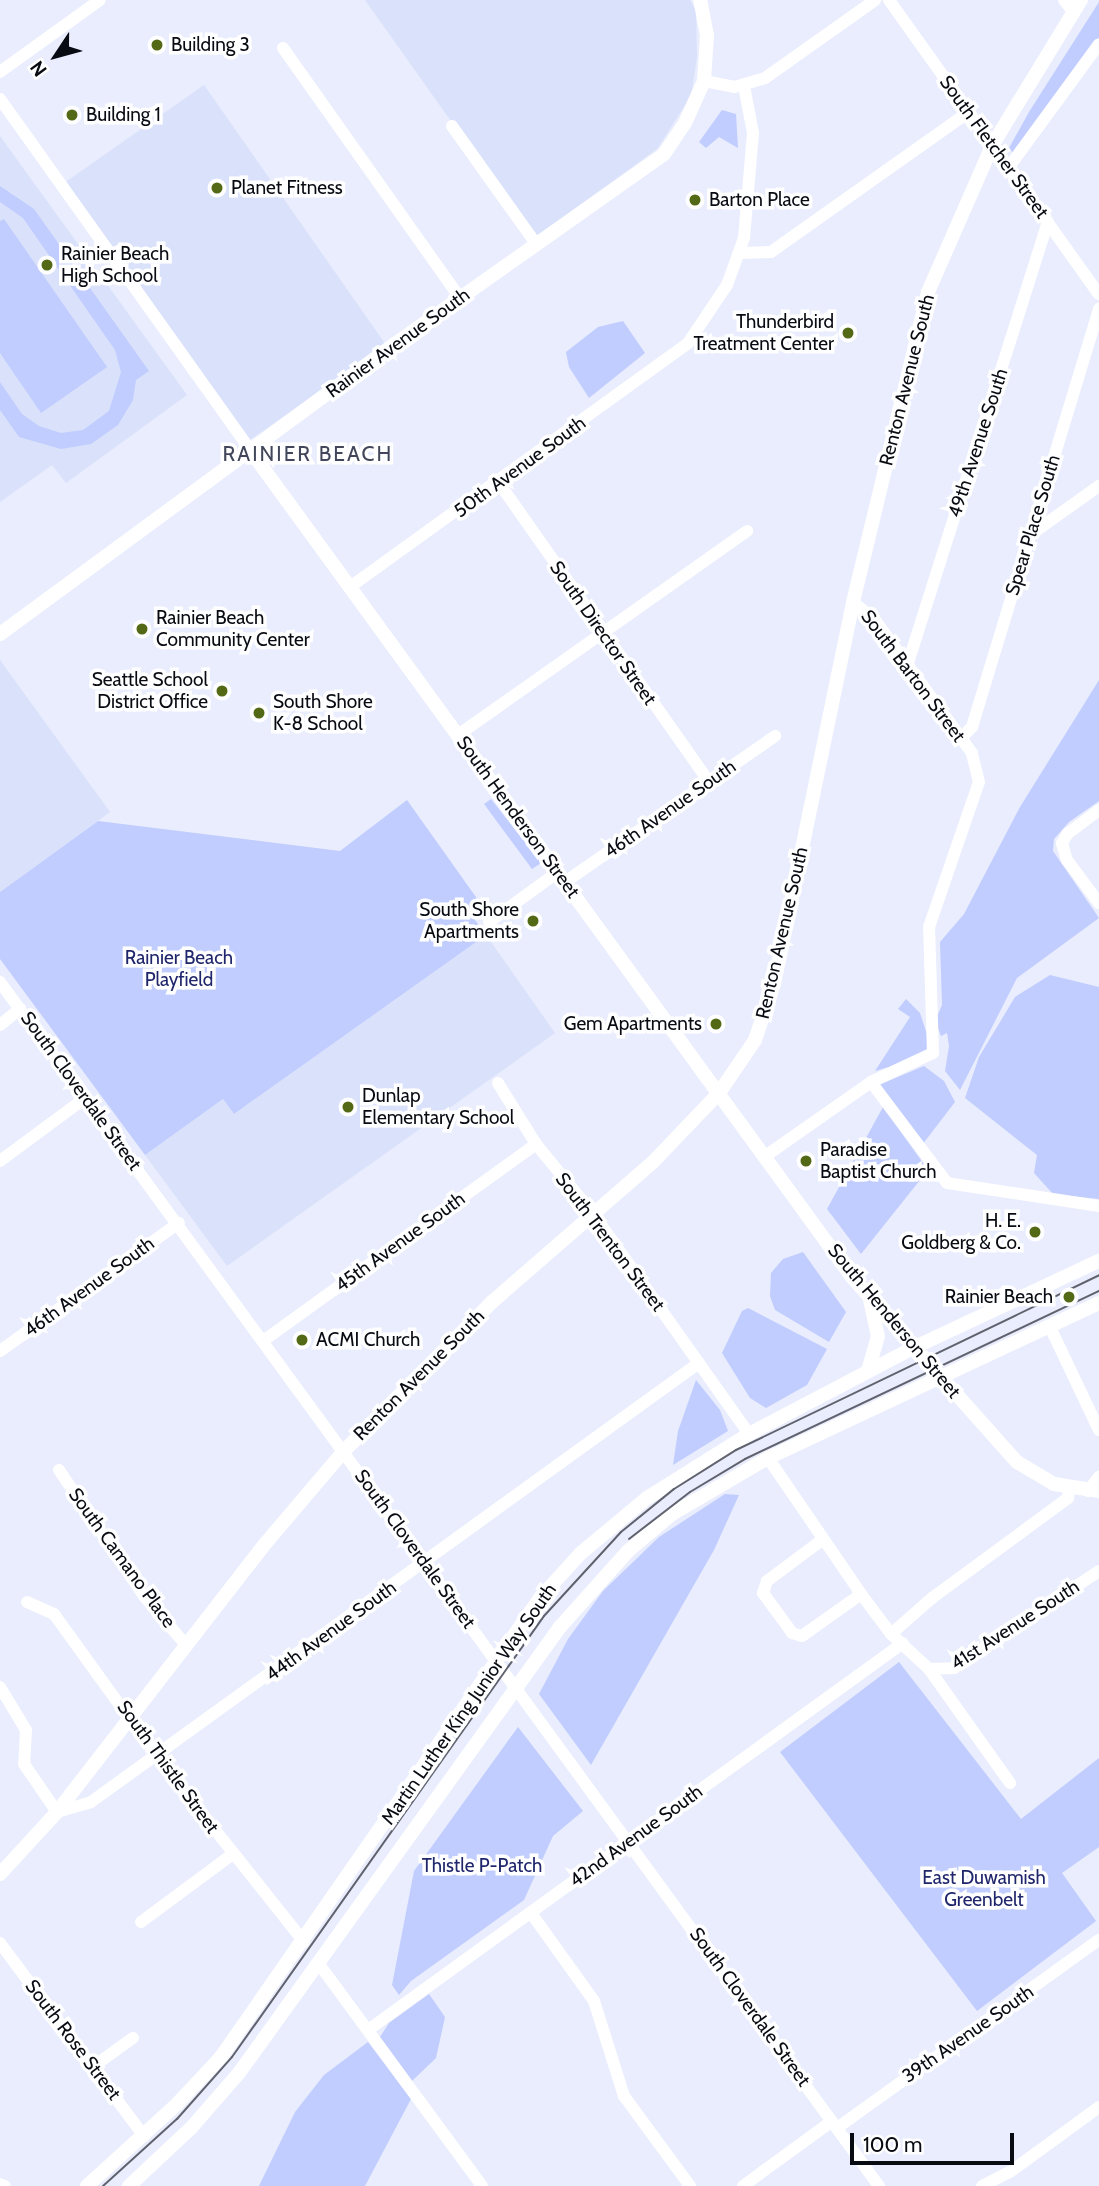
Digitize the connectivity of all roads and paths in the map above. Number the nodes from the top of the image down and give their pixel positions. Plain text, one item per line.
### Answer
1 (100, 0) edge
2 (700, 0) edge
3 (875, 0) edge
4 (889, 0) edge
5 (1064, 0) edge
6 (1077, 6) edge
7 (1099, 44) edge
8 (283, 48) dead end
9 (0, 72) edge
10 (704, 81) junction
11 (744, 86) junction
12 (0, 99) edge
13 (970, 111) junction
14 (452, 126) dead end
15 (993, 144) junction
16 (1010, 167) junction
17 (1048, 222) junction
18 (537, 244) junction
19 (741, 253) junction
20 (1099, 294) edge
21 (460, 298) junction
22 (1099, 309) edge
23 (250, 450) junction
24 (499, 483) junction
25 (1099, 486) edge
26 (747, 531) dead end
27 (1030, 535) junction
28 (350, 587) junction
29 (853, 602) junction
30 (0, 634) edge
31 (603, 634) junction
32 (908, 663) junction
33 (458, 736) junction
34 (775, 736) dead end
35 (961, 738) junction
36 (709, 782) junction
37 (1099, 810) edge
38 (562, 877) junction
39 (1099, 903) edge
40 (489, 922) dead end
41 (0, 982) edge
42 (20, 1009) junction
43 (0, 1025) edge
44 (871, 1082) junction
45 (498, 1083) dead end
46 (719, 1093) junction
47 (85, 1098) junction
48 (536, 1144) junction
49 (764, 1157) junction
50 (0, 1161) edge
51 (1099, 1206) edge
52 (594, 1215) junction
53 (178, 1223) junction
54 (1099, 1261) edge
55 (870, 1299) junction
56 (1099, 1303) edge
57 (1050, 1326) junction
58 (263, 1341) junction
59 (915, 1347) junction
60 (0, 1351) edge
61 (699, 1363) junction
62 (868, 1371) junction
63 (942, 1379) junction
64 (1099, 1430) edge
65 (749, 1434) junction
66 (344, 1451) junction
67 (768, 1458) junction
68 (59, 1470) dead end
69 (1099, 1477) edge
70 (1084, 1490) edge
71 (822, 1540) junction
72 (425, 1563) junction
73 (1099, 1571) edge
74 (861, 1594) junction
75 (27, 1602) dead end
76 (891, 1634) junction
77 (903, 1643) junction
78 (186, 1645) junction
79 (496, 1661) junction
80 (929, 1669) junction
81 (0, 1687) edge
82 (517, 1689) junction
83 (129, 1718) junction
84 (157, 1757) junction
85 (1010, 1783) dead end
86 (57, 1812) junction
87 (628, 1840) junction
88 (233, 1854) junction
89 (0, 1874) edge
90 (531, 1913) junction
91 (141, 1922) dead end
92 (1099, 1940) edge
93 (304, 1942) junction
94 (0, 1944) edge
95 (319, 1964) junction
96 (368, 2030) junction
97 (133, 2038) dead end
98 (94, 2066) junction
99 (1099, 2107) edge
100 (834, 2125) junction
101 (144, 2136) junction
102 (0, 2184) edge
103 (5, 2186) edge
104 (87, 2186) edge
105 (129, 2186) edge
106 (482, 2186) edge
107 (690, 2186) edge
108 (743, 2186) edge
109 (879, 2186) edge
110 (982, 2186) edge

1 - 9 street
2 - 10 main road, Rainier Avenue South
3 - 11 street
4 - 13 street, South Fletcher Street
5 - 6 street
6 - 15 main road, Renton Avenue South
7 - 16 street
8 - 21 street
10 - 11 street
10 - 18 main road, Rainier Avenue South
11 - 19 street, 50th Avenue South
12 - 23 street, South Henderson Street
13 - 15 street, South Fletcher Street
13 - 19 street
14 - 18 street
15 - 16 street, South Fletcher Street
15 - 29 main road, Renton Avenue South
16 - 17 street, South Fletcher Street
17 - 20 street, South Fletcher Street
17 - 32 street, 49th Avenue South
18 - 21 main road, Rainier Avenue South
19 - 24 street, 50th Avenue South
21 - 23 main road, Rainier Avenue South
22 - 27 street, Spear Place South
23 - 28 main road, South Henderson Street
23 - 30 main road, Rainier Avenue South
24 - 28 street, 50th Avenue South
24 - 31 street, South Director Street
25 - 27 street
26 - 31 street
27 - 35 street, Spear Place South
28 - 33 main road, South Henderson Street
29 - 32 street, South Barton Street
29 - 46 main road, Renton Avenue South
31 - 33 street
31 - 36 street, South Director Street
32 - 35 street, South Barton Street
33 - 38 main road, South Henderson Street
34 - 36 street, 46th Avenue South
35 - 44 street, South Barton Street
36 - 38 street, 46th Avenue South
37 - 39 street
38 - 40 street, 46th Avenue South
38 - 46 main road, South Henderson Street
41 - 42 street, South Cloverdale Street
42 - 43 street
42 - 47 street, South Cloverdale Street
44 - 49 street
44 - 51 street
45 - 48 street, South Trenton Street
46 - 49 main road, South Henderson Street
46 - 52 main road, Renton Avenue South
47 - 50 street
47 - 53 street, South Cloverdale Street
48 - 52 street, South Trenton Street
48 - 58 street, 45th Avenue South
49 - 55 main road, South Henderson Street
52 - 61 street, South Trenton Street
52 - 66 main road, Renton Avenue South
53 - 58 street, South Cloverdale Street
53 - 60 street, 46th Avenue South
54 - 59 main road, Martin Luther King Junior Way South
55 - 59 main road, South Henderson Street
55 - 62 main road
56 - 57 main road, Martin Luther King Junior Way South
57 - 63 main road, Martin Luther King Junior Way South
57 - 64 street
58 - 66 street, South Cloverdale Street
59 - 62 main road, Martin Luther King Junior Way South
59 - 63 main road, South Henderson Street
61 - 65 street, South Trenton Street
61 - 72 street, 44th Avenue South
62 - 65 main road, Martin Luther King Junior Way South
63 - 67 main road, Martin Luther King Junior Way South
63 - 70 main road, South Henderson Street
65 - 79 main road, Martin Luther King Junior Way South
66 - 72 street, South Cloverdale Street
66 - 78 main road, Renton Avenue South
67 - 71 street
67 - 82 main road, Martin Luther King Junior Way South
68 - 78 street, South Camano Place
69 - 70 street
70 - 76 street
71 - 74 street
71 - 74 street
72 - 79 street, South Cloverdale Street
72 - 84 street, 44th Avenue South
73 - 80 street, 41st Avenue South
74 - 76 street
75 - 83 street, South Thistle Street
76 - 77 street
77 - 80 street
77 - 87 street, 42nd Avenue South
78 - 83 main road, Renton Avenue South
79 - 82 street, South Cloverdale Street
79 - 93 main road, Martin Luther King Junior Way South
80 - 85 street
81 - 86 street
82 - 87 street, South Cloverdale Street
82 - 95 main road, Martin Luther King Junior Way South
83 - 84 street, South Thistle Street
83 - 86 main road, Renton Avenue South
84 - 86 street, 44th Avenue South
84 - 88 street, South Thistle Street
86 - 89 main road, Renton Avenue South
87 - 90 street, 42nd Avenue South
87 - 100 street, South Cloverdale Street
88 - 91 street
88 - 93 street, South Thistle Street
90 - 96 street, 42nd Avenue South
90 - 107 street
92 - 100 street, 39th Avenue South
93 - 101 main road, Martin Luther King Junior Way South
94 - 98 street, South Rose Street
95 - 96 street
95 - 105 main road, Martin Luther King Junior Way South
96 - 106 street
97 - 98 street
98 - 101 street, South Rose Street
99 - 110 street
100 - 108 street, 39th Avenue South
100 - 109 street, South Cloverdale Street
101 - 104 main road, Martin Luther King Junior Way South
102 - 103 street

